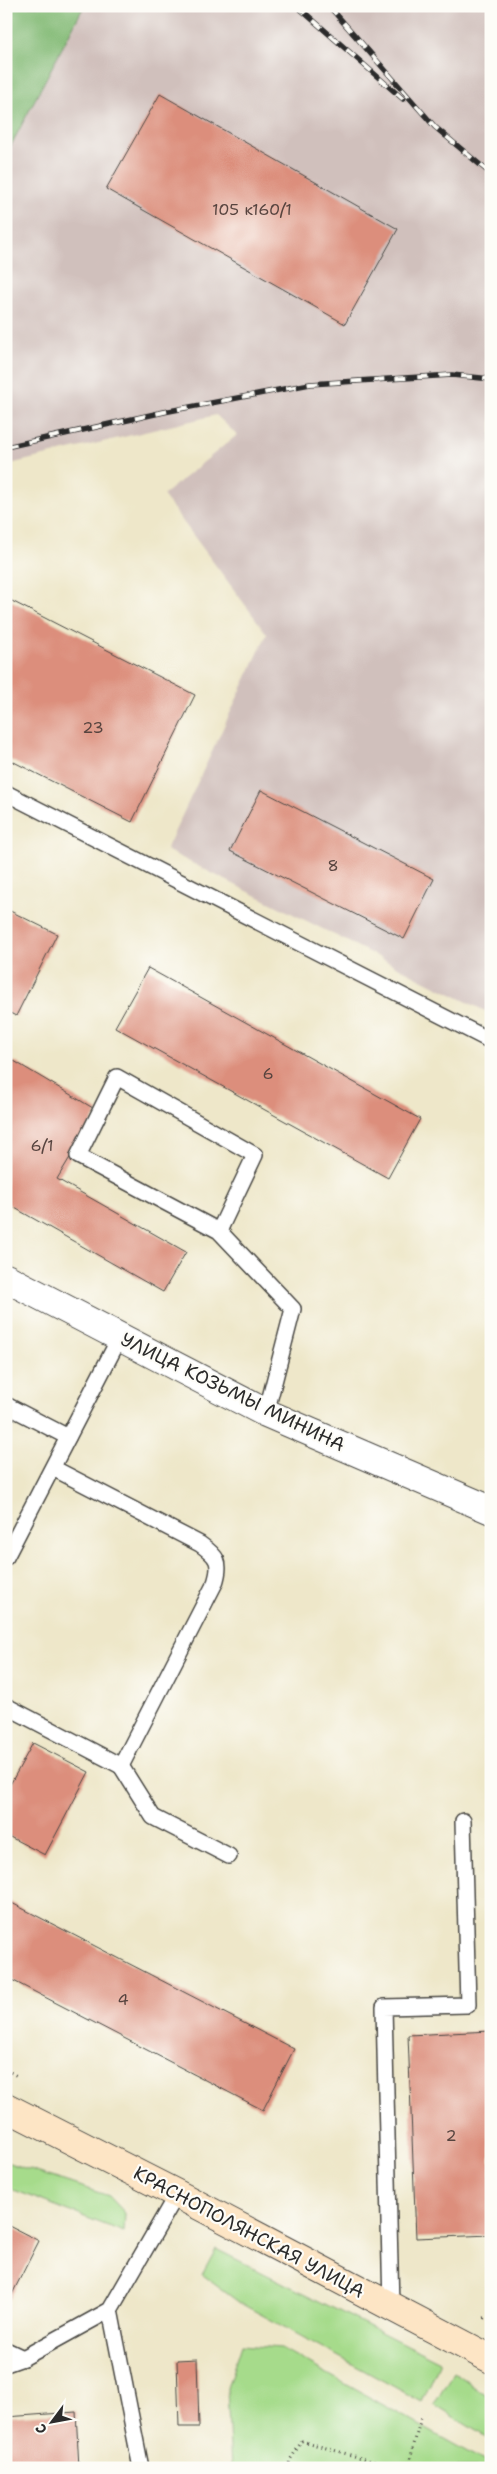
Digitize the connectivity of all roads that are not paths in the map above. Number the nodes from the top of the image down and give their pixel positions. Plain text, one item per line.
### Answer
1 (6, 793) edge
2 (491, 1041) edge
3 (219, 1231) junction
4 (6, 1278) edge
5 (120, 1337) junction
6 (6, 1405) edge
7 (266, 1413) junction
8 (68, 1437) junction
9 (52, 1468) junction
10 (491, 1510) edge
11 (6, 1558) edge
12 (6, 1706) edge
13 (121, 1766) junction
14 (464, 1820) dead end
15 (229, 1856) dead end
16 (6, 2108) edge
17 (177, 2194) junction
18 (391, 2307) junction
19 (110, 2310) junction
20 (6, 2350) edge
21 (23, 2358) junction
22 (491, 2358) edge
23 (6, 2364) edge
24 (140, 2468) edge

1 - 2 lane
3 - 3 lane
3 - 7 lane
4 - 5 street, УЛИЦА КОЗЬМЫ МИНИНА
5 - 7 street, УЛИЦА КОЗЬМЫ МИНИНА
5 - 8 lane
6 - 8 lane
7 - 10 street, УЛИЦА КОЗЬМЫ МИНИНА
8 - 9 lane
9 - 11 lane
9 - 13 lane
12 - 13 lane
13 - 15 lane
14 - 18 lane
16 - 17 main road, КРАСНОПОЛЯНСКАЯ УЛИЦА
17 - 18 main road, КРАСНОПОЛЯНСКАЯ УЛИЦА
17 - 19 lane
18 - 22 main road, КРАСНОПОЛЯНСКАЯ УЛИЦА
19 - 21 lane
19 - 24 lane
20 - 21 lane
21 - 23 lane

